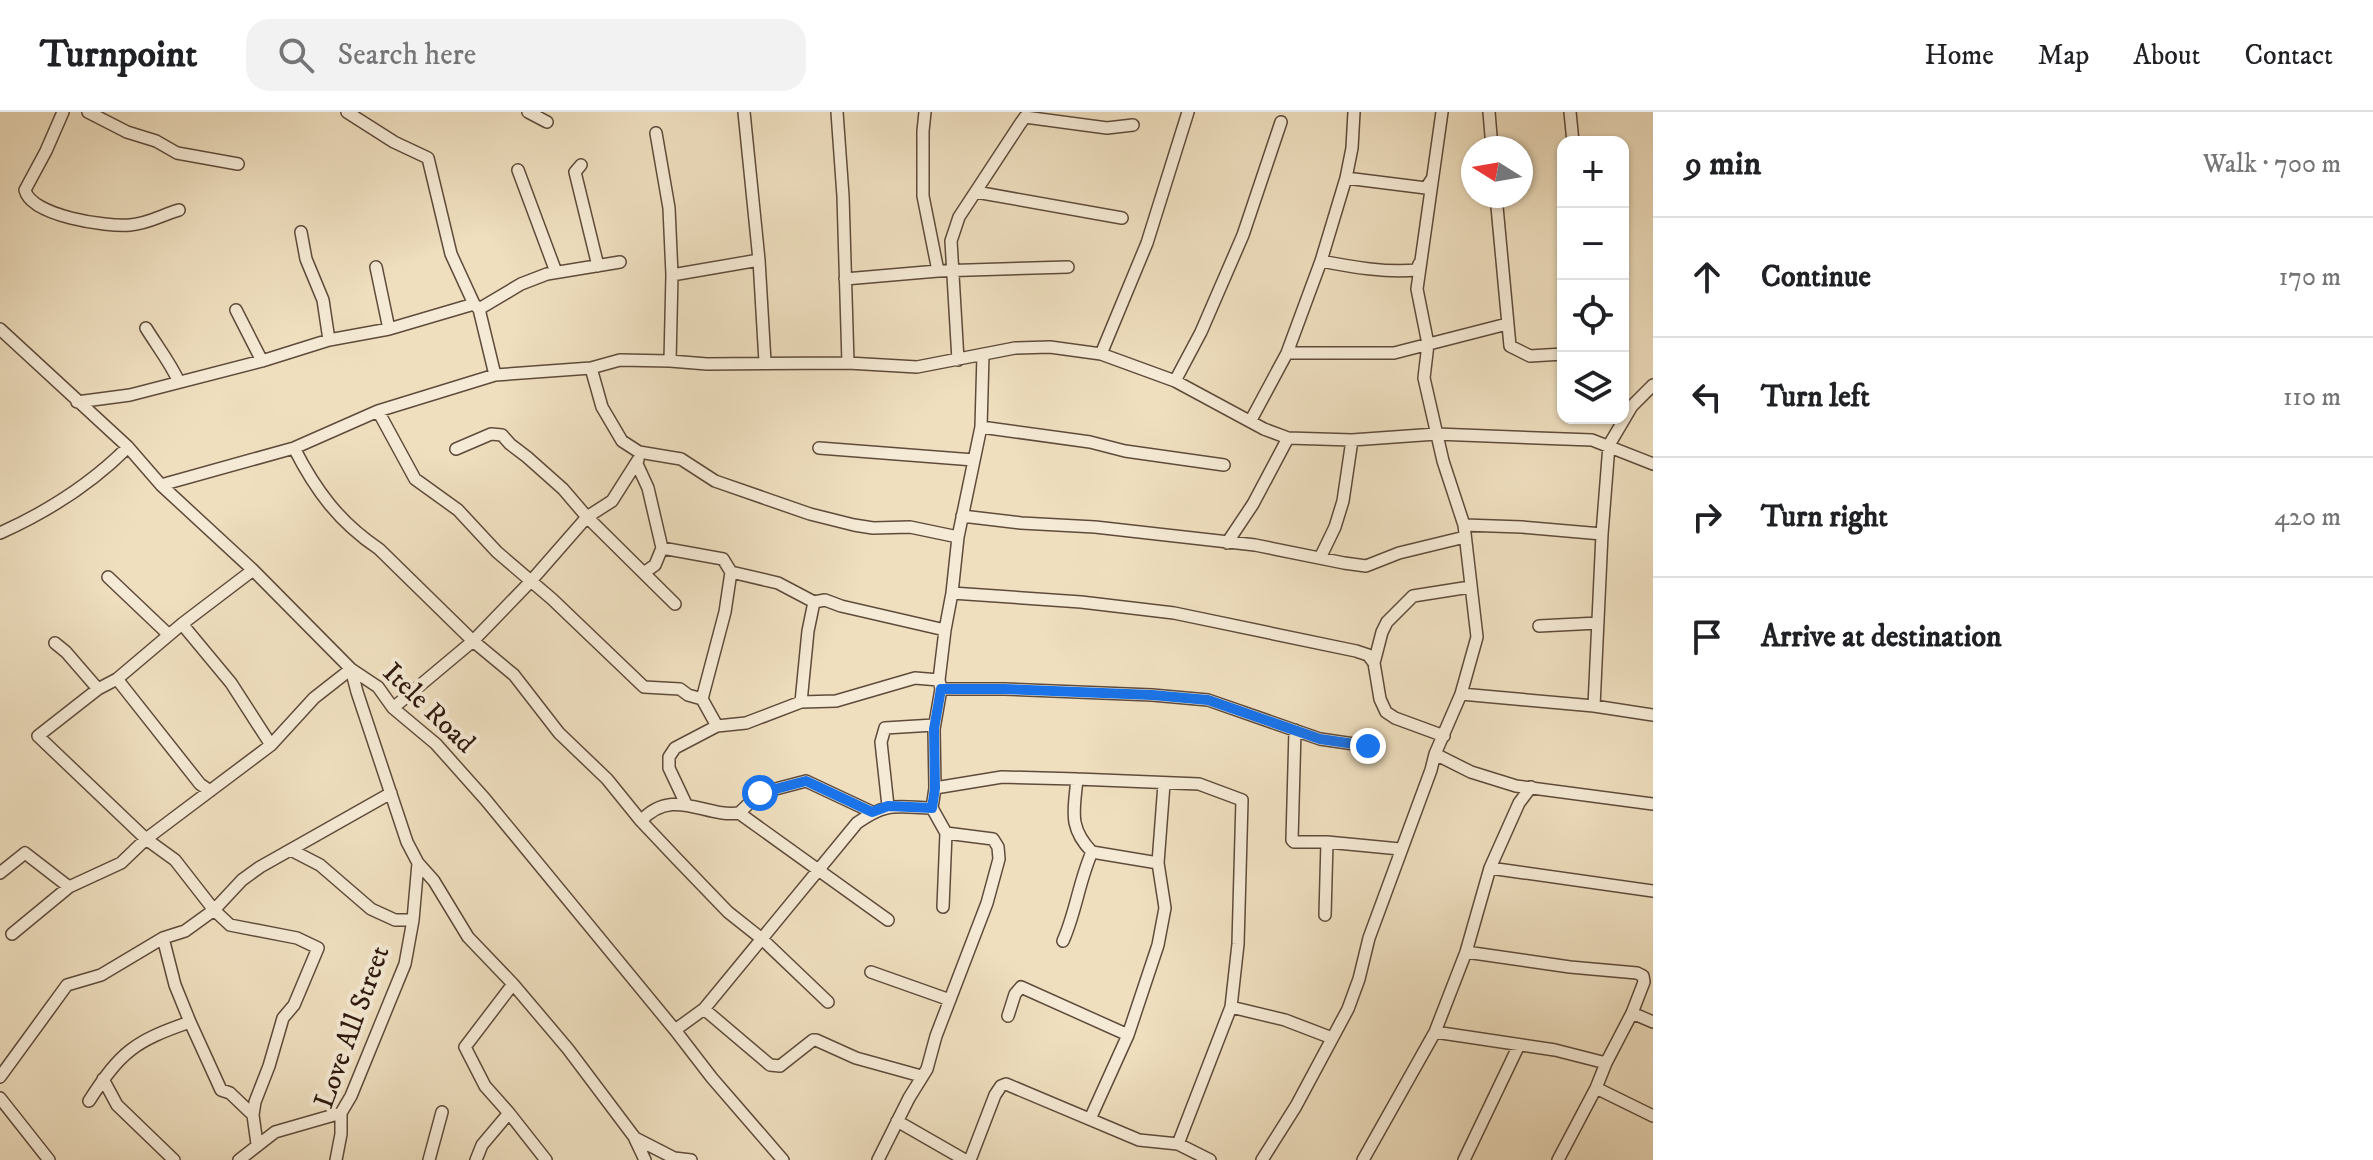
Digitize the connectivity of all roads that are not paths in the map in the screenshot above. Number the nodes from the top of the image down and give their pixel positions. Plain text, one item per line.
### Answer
1 (63, 112) edge
2 (88, 112) edge
3 (347, 112) edge
4 (528, 112) edge
5 (744, 112) edge
6 (837, 112) edge
7 (925, 112) edge
8 (1188, 112) edge
9 (1354, 112) edge
10 (1442, 112) edge
11 (1489, 112) edge
12 (1570, 112) edge
13 (1026, 114) edge
14 (547, 122) dead end
15 (1281, 122) dead end
16 (1133, 125) dead end
17 (656, 133) dead end
18 (1491, 136) edge
19 (1572, 136) edge
20 (238, 164) dead end
21 (581, 165) dead end
22 (518, 170) dead end
23 (1346, 178) junction
24 (1432, 179) junction
25 (976, 192) junction
26 (1497, 208) edge
27 (179, 210) dead end
28 (1122, 218) dead end
29 (301, 232) dead end
30 (759, 260) junction
31 (1420, 260) junction
32 (1321, 261) junction
33 (620, 262) dead end
34 (598, 266) junction
35 (376, 267) dead end
36 (1068, 267) dead end
37 (954, 270) junction
38 (938, 271) junction
39 (556, 272) junction
40 (672, 275) junction
41 (845, 279) junction
42 (477, 306) junction
43 (236, 310) dead end
44 (1507, 324) junction
45 (146, 328) dead end
46 (0, 329) edge
47 (389, 329) junction
48 (329, 340) junction
49 (1428, 344) junction
50 (1287, 353) junction
51 (1101, 354) junction
52 (1557, 354) edge
53 (983, 355) junction
54 (958, 360) junction
55 (262, 361) junction
56 (670, 361) junction
57 (765, 362) junction
58 (848, 363) junction
59 (591, 368) junction
60 (495, 375) junction
61 (1175, 381) junction
62 (179, 382) junction
63 (1653, 385) edge
64 (77, 402) junction
65 (378, 411) junction
66 (1251, 420) junction
67 (981, 427) junction
68 (1436, 434) junction
69 (1288, 438) junction
70 (1352, 440) junction
71 (1609, 445) junction
72 (128, 447) junction
73 (294, 448) junction
74 (819, 448) dead end
75 (456, 449) dead end
76 (638, 458) junction
77 (974, 460) junction
78 (1653, 464) edge
79 (1224, 465) dead end
80 (161, 485) junction
81 (962, 516) junction
82 (587, 517) junction
83 (1465, 531) junction
84 (0, 533) edge
85 (1602, 534) junction
86 (958, 537) junction
87 (1227, 543) junction
88 (662, 548) junction
89 (1320, 558) junction
90 (253, 570) junction
91 (645, 572) junction
92 (731, 572) junction
93 (108, 577) dead end
94 (531, 581) junction
95 (1470, 587) junction
96 (952, 593) junction
97 (814, 602) junction
98 (675, 604) dead end
99 (1598, 623) junction
100 (182, 624) junction
101 (1539, 626) dead end
102 (945, 630) junction
103 (169, 635) junction
104 (473, 641) junction
105 (55, 643) dead end
106 (1374, 663) junction
107 (351, 669) junction
108 (117, 679) junction
109 (940, 684) junction
110 (98, 689) junction
111 (1461, 694) junction
112 (702, 699) junction
113 (801, 702) junction
114 (1594, 706) junction
115 (393, 708) junction
116 (1653, 715) edge
117 (717, 726) junction
118 (934, 729) junction
119 (1295, 730) junction
120 (1444, 736) junction
121 (271, 745) junction
122 (1368, 746) dead end
123 (1435, 754) junction
124 (1077, 779) junction
125 (1164, 784) junction
126 (1516, 786) junction
127 (205, 787) junction
128 (1531, 787) junction
129 (935, 788) junction
130 (391, 793) junction
131 (1519, 803) junction
132 (686, 804) junction
133 (1653, 804) edge
134 (888, 806) junction
135 (932, 808) junction
136 (872, 812) junction
137 (739, 813) junction
138 (641, 821) junction
139 (946, 833) junction
140 (146, 839) junction
141 (1327, 842) junction
142 (1400, 849) junction
143 (291, 850) junction
144 (1092, 852) junction
145 (418, 863) junction
146 (1158, 863) junction
147 (1490, 868) junction
148 (819, 872) junction
149 (0, 873) edge
150 (69, 887) junction
151 (1653, 891) edge
152 (943, 907) dead end
153 (214, 910) junction
154 (1325, 915) dead end
155 (413, 920) junction
156 (888, 920) dead end
157 (12, 934) dead end
158 (163, 938) junction
159 (762, 939) junction
160 (1063, 941) dead end
161 (1466, 952) junction
162 (871, 972) dead end
163 (1648, 978) edge
164 (513, 984) junction
165 (950, 1000) junction
166 (828, 1002) dead end
167 (1231, 1007) junction
168 (704, 1009) junction
169 (1632, 1013) junction
170 (1008, 1016) dead end
171 (190, 1022) junction
172 (1653, 1022) edge
173 (675, 1030) junction
174 (1435, 1032) junction
175 (1128, 1035) junction
176 (1332, 1038) junction
177 (1519, 1045) junction
178 (1606, 1063) junction
179 (921, 1076) junction
180 (0, 1077) edge
181 (103, 1079) junction
182 (1596, 1088) junction
183 (0, 1098) edge
184 (89, 1101) dead end
185 (250, 1108) junction
186 (442, 1112) dead end
187 (341, 1113) junction
188 (509, 1113) junction
189 (1653, 1116) edge
190 (1090, 1119) junction
191 (897, 1121) junction
192 (635, 1138) junction
193 (257, 1144) junction
194 (1178, 1144) junction
195 (777, 1158) edge
196 (49, 1160) edge
197 (174, 1160) edge
198 (239, 1160) edge
199 (336, 1160) edge
200 (429, 1160) edge
201 (476, 1160) edge
202 (546, 1160) edge
203 (645, 1160) edge
204 (691, 1160) edge
205 (878, 1160) edge
206 (968, 1160) edge
207 (1210, 1160) edge
208 (1262, 1160) edge
209 (1363, 1160) edge
210 (1464, 1160) edge
211 (1558, 1160) edge

1 - 27 street
2 - 20 street
3 - 42 street
4 - 14 street
5 - 30 street
6 - 41 street
7 - 38 street
8 - 51 street
9 - 23 street
10 - 24 street
11 - 18 street
12 - 19 street
13 - 16 street
13 - 25 street
15 - 61 street
17 - 40 street
21 - 34 street
22 - 39 street
23 - 24 street
23 - 32 street
24 - 31 street
25 - 28 street
25 - 37 street
26 - 44 street
29 - 48 street
30 - 40 street
30 - 57 street
31 - 32 street
31 - 49 street
32 - 50 street
33 - 34 street
34 - 39 street
35 - 47 street
36 - 37 street
37 - 38 street
37 - 54 street
38 - 41 street
39 - 42 street
40 - 56 street
41 - 58 street
42 - 47 street
42 - 60 street
43 - 55 street
44 - 49 street
44 - 52 street
45 - 62 street
46 - 64 street, Itele Road
47 - 48 street
48 - 55 street
49 - 50 street
49 - 68 street
50 - 66 street
51 - 53 street
51 - 61 street
53 - 54 street
53 - 67 street
54 - 58 street
55 - 62 street
56 - 57 street
56 - 59 street
57 - 58 street
59 - 60 street
59 - 76 street
60 - 65 street
61 - 66 street
62 - 64 street
63 - 71 street
64 - 72 street, Itele Road
65 - 73 street
65 - 94 street
66 - 69 street
67 - 77 street
67 - 79 street
68 - 70 street
68 - 71 street
68 - 83 street
69 - 70 street
69 - 87 street
70 - 89 street
71 - 78 street
71 - 85 street
72 - 80 street, Itele Road
72 - 84 street
73 - 80 street
73 - 104 street
74 - 77 street
75 - 82 street
76 - 82 street
76 - 86 street
76 - 88 street
77 - 81 street
80 - 90 street, Itele Road
81 - 86 street
81 - 87 street
82 - 91 street
82 - 94 street
83 - 85 street
83 - 89 street
83 - 95 street
85 - 99 street
86 - 96 street
87 - 89 street
88 - 91 street
88 - 92 street
90 - 100 street
90 - 107 street, Itele Road
91 - 98 street
92 - 97 street
92 - 112 street
93 - 103 street
94 - 104 street
94 - 112 street
95 - 106 street
95 - 111 street
96 - 102 street
96 - 106 street
97 - 102 street
97 - 113 street
99 - 101 street
99 - 114 street
100 - 103 street
100 - 121 street
102 - 109 street
103 - 108 street
104 - 115 street
104 - 138 street
105 - 110 street
106 - 120 street
107 - 115 street, Itele Road
107 - 121 street
107 - 130 street
108 - 110 street
108 - 127 street
109 - 113 street
109 - 118 street
109 - 119 street
110 - 140 street
111 - 114 street
111 - 120 street
112 - 117 street
113 - 117 street
114 - 116 street
115 - 173 street, Itele Road
117 - 132 street
118 - 129 street
118 - 134 street
119 - 122 street
119 - 141 street
120 - 123 street
121 - 127 street
123 - 126 street
123 - 142 street
124 - 125 street
124 - 129 street
124 - 144 street
125 - 146 street
125 - 167 street
126 - 128 street
126 - 131 street
127 - 140 street
128 - 131 street
128 - 133 street
129 - 135 street
130 - 143 street
130 - 145 street
131 - 147 street
132 - 137 street
132 - 138 street
134 - 135 street
134 - 136 street
135 - 139 street
136 - 137 street
136 - 148 street
137 - 148 street
138 - 159 street
139 - 152 street
139 - 165 street
140 - 150 street
140 - 153 street
141 - 142 street
141 - 154 street
142 - 176 street
143 - 153 street
143 - 155 street
144 - 146 street
144 - 160 street
145 - 155 street, Love All Street
145 - 164 street
146 - 175 street
147 - 151 street
147 - 161 street
148 - 156 street
148 - 159 street
149 - 150 street
150 - 157 street
153 - 158 street
153 - 185 street
155 - 187 street, Love All Street
158 - 171 street
158 - 180 street
159 - 166 street
159 - 168 street
161 - 163 street
161 - 174 street
162 - 165 street
163 - 169 street
164 - 188 street
164 - 192 street
165 - 179 street
167 - 176 street
167 - 194 street
168 - 173 street
168 - 179 street
169 - 172 street
169 - 178 street
170 - 175 street
171 - 181 street
171 - 185 street
173 - 195 street, Itele Road
174 - 177 street
174 - 209 street
175 - 190 street
176 - 208 street
177 - 178 street
177 - 210 street
178 - 182 street
179 - 191 street
181 - 184 street
181 - 197 street
182 - 189 street
182 - 211 street
183 - 196 street
185 - 193 street
186 - 200 street
187 - 193 street
187 - 199 street, Love All Street
188 - 201 street
188 - 202 street
190 - 194 street
190 - 206 street
191 - 205 street
191 - 206 street
192 - 203 street
192 - 204 street
193 - 198 street
194 - 207 street

